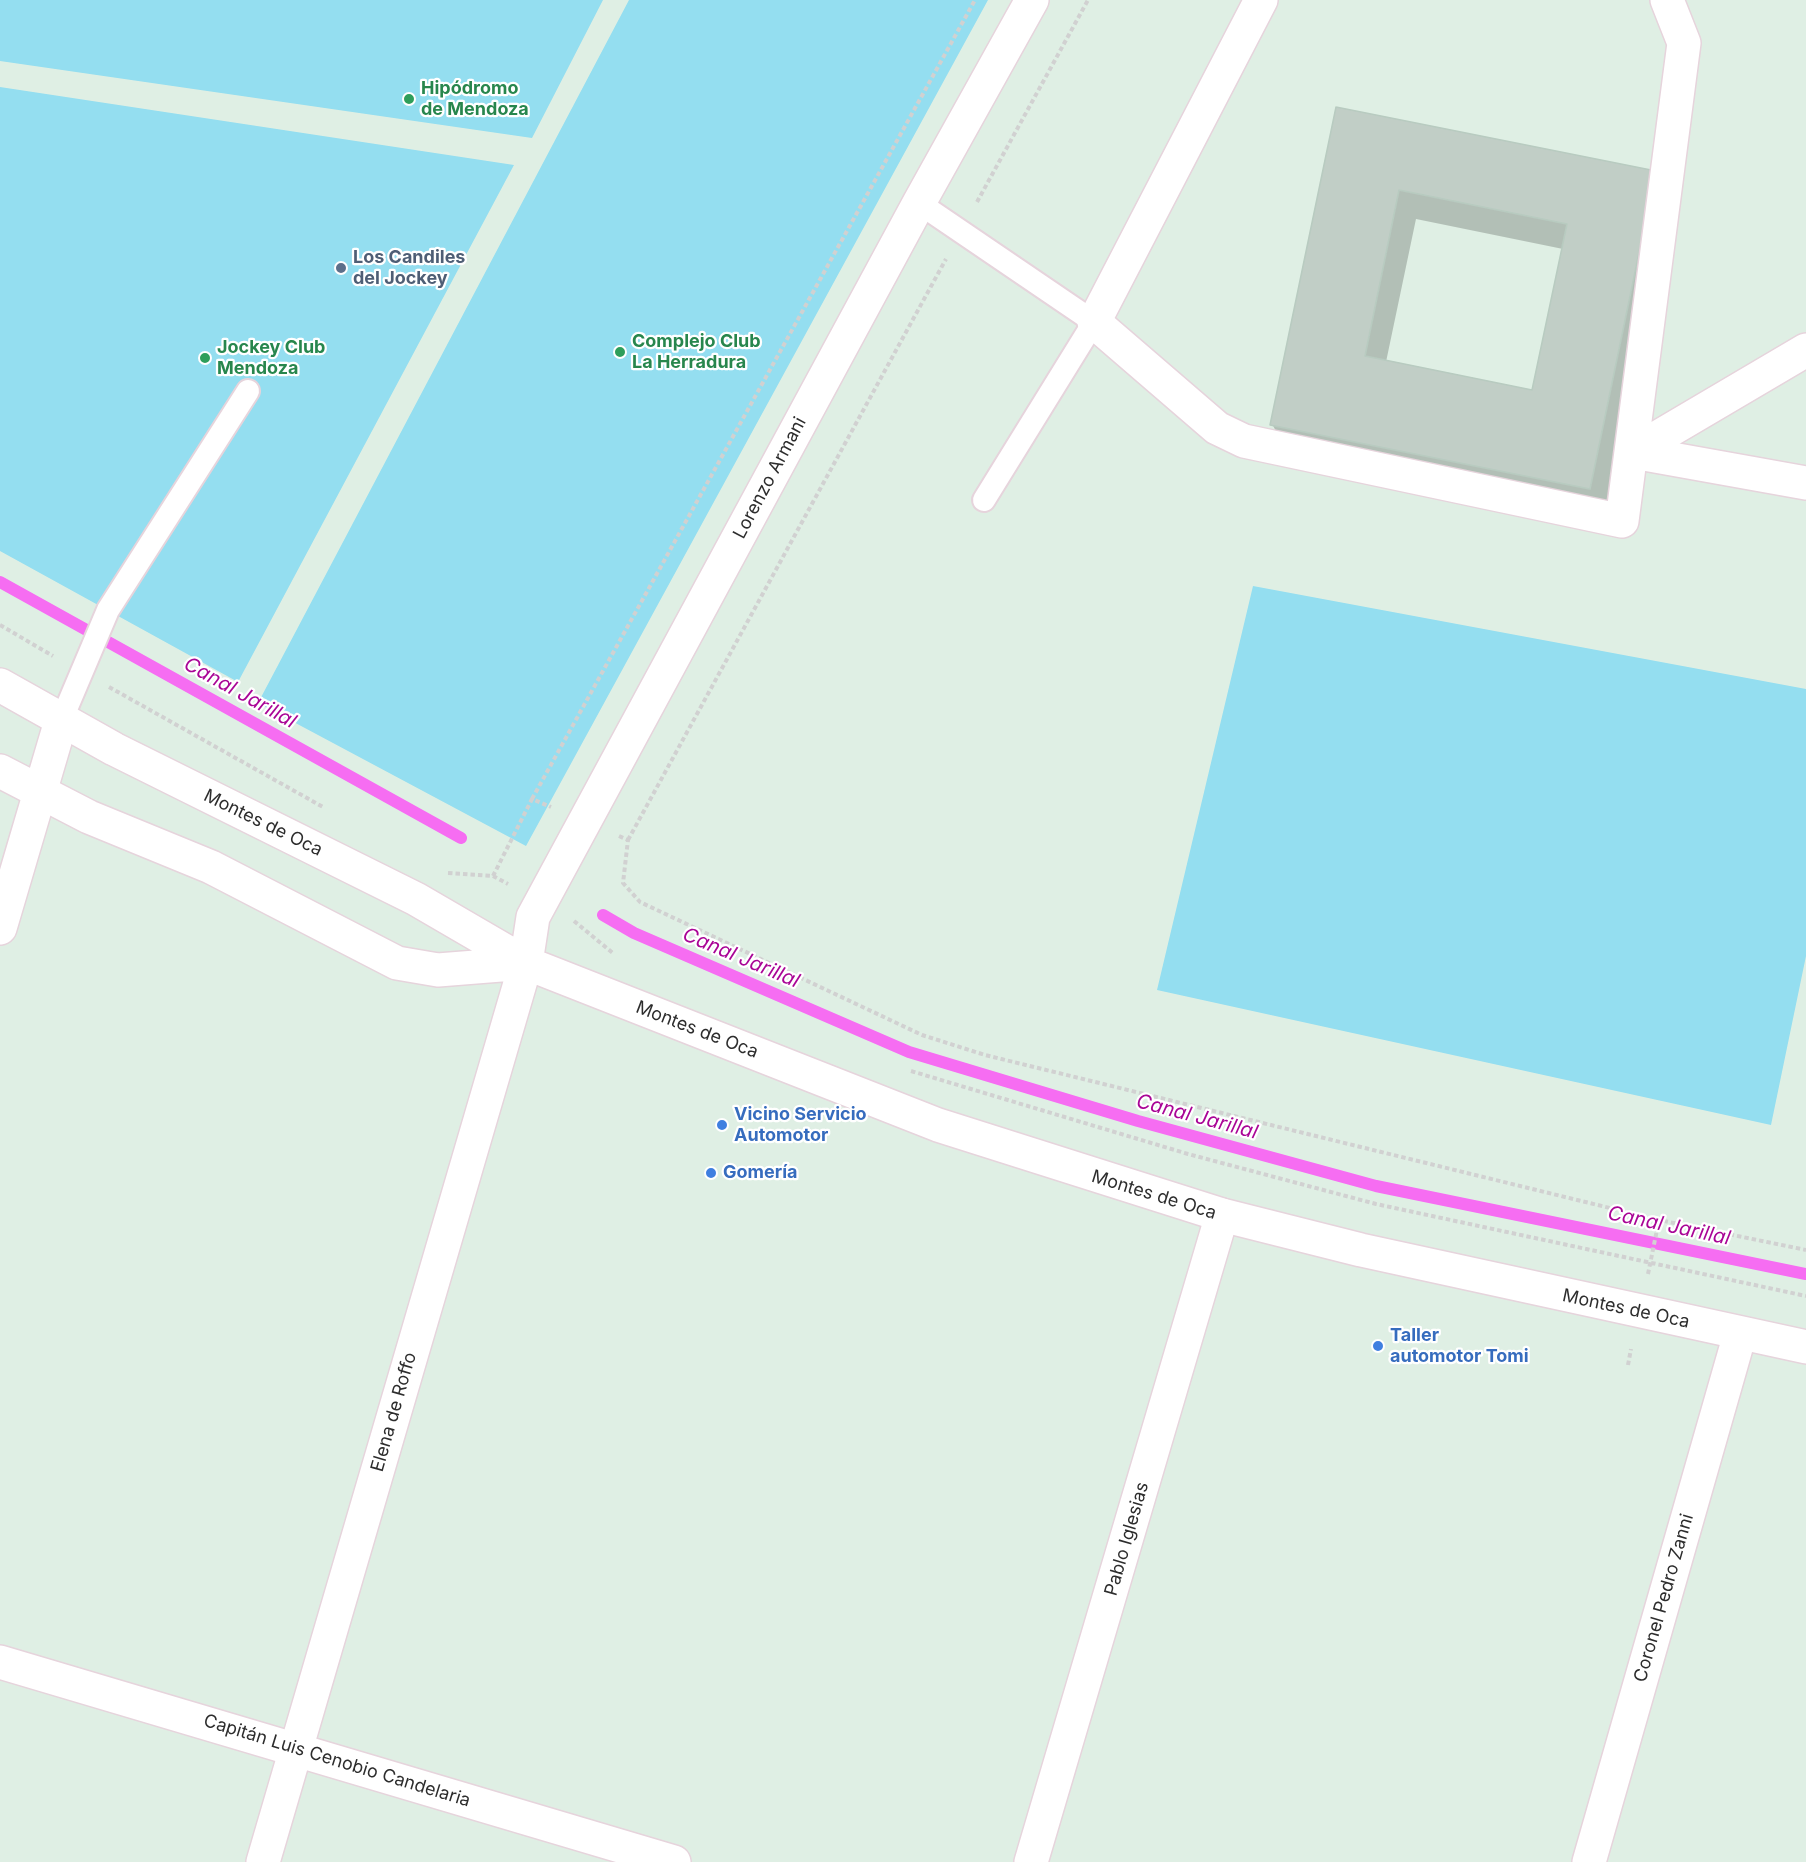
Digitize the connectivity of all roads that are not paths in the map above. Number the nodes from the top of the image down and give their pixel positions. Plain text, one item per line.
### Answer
1 (1032, 0) edge
2 (1282, 0) edge
3 (1667, 0) edge
4 (1254, 13) edge
5 (919, 203) junction
6 (1094, 322) junction
7 (1806, 350) edge
8 (248, 391) dead end
9 (1633, 452) junction
10 (1806, 483) edge
11 (984, 500) dead end
12 (0, 685) edge
13 (61, 721) junction
14 (0, 771) edge
15 (40, 794) junction
16 (0, 928) edge
17 (526, 963) junction
18 (1222, 1215) junction
19 (1740, 1334) junction
20 (1806, 1347) edge
21 (0, 1662) edge
22 (296, 1749) junction
23 (263, 1862) edge
24 (674, 1862) edge
25 (1031, 1862) edge
26 (1588, 1862) edge

1 - 5 street, Lorenzo Armani
2 - 4 street
3 - 9 street
4 - 6 street
5 - 6 lane
5 - 17 street, Lorenzo Armani
6 - 9 street
6 - 11 lane
7 - 9 street
8 - 13 lane
9 - 10 street
12 - 13 street, Montes de Oca
13 - 15 street
13 - 17 street, Montes de Oca
14 - 15 street, Montes de Oca
15 - 16 street
15 - 17 street, Montes de Oca
17 - 18 street, Montes de Oca
17 - 22 street, Elena de Roffo
18 - 19 street, Montes de Oca
18 - 25 street, Pablo Iglesias
19 - 20 street, Montes de Oca
19 - 26 street, Coronel Pedro Zanni
21 - 22 street, Capitán Luis Cenobio Candelaria
22 - 23 street, Elena de Roffo
22 - 24 street, Capitán Luis Cenobio Candelaria

